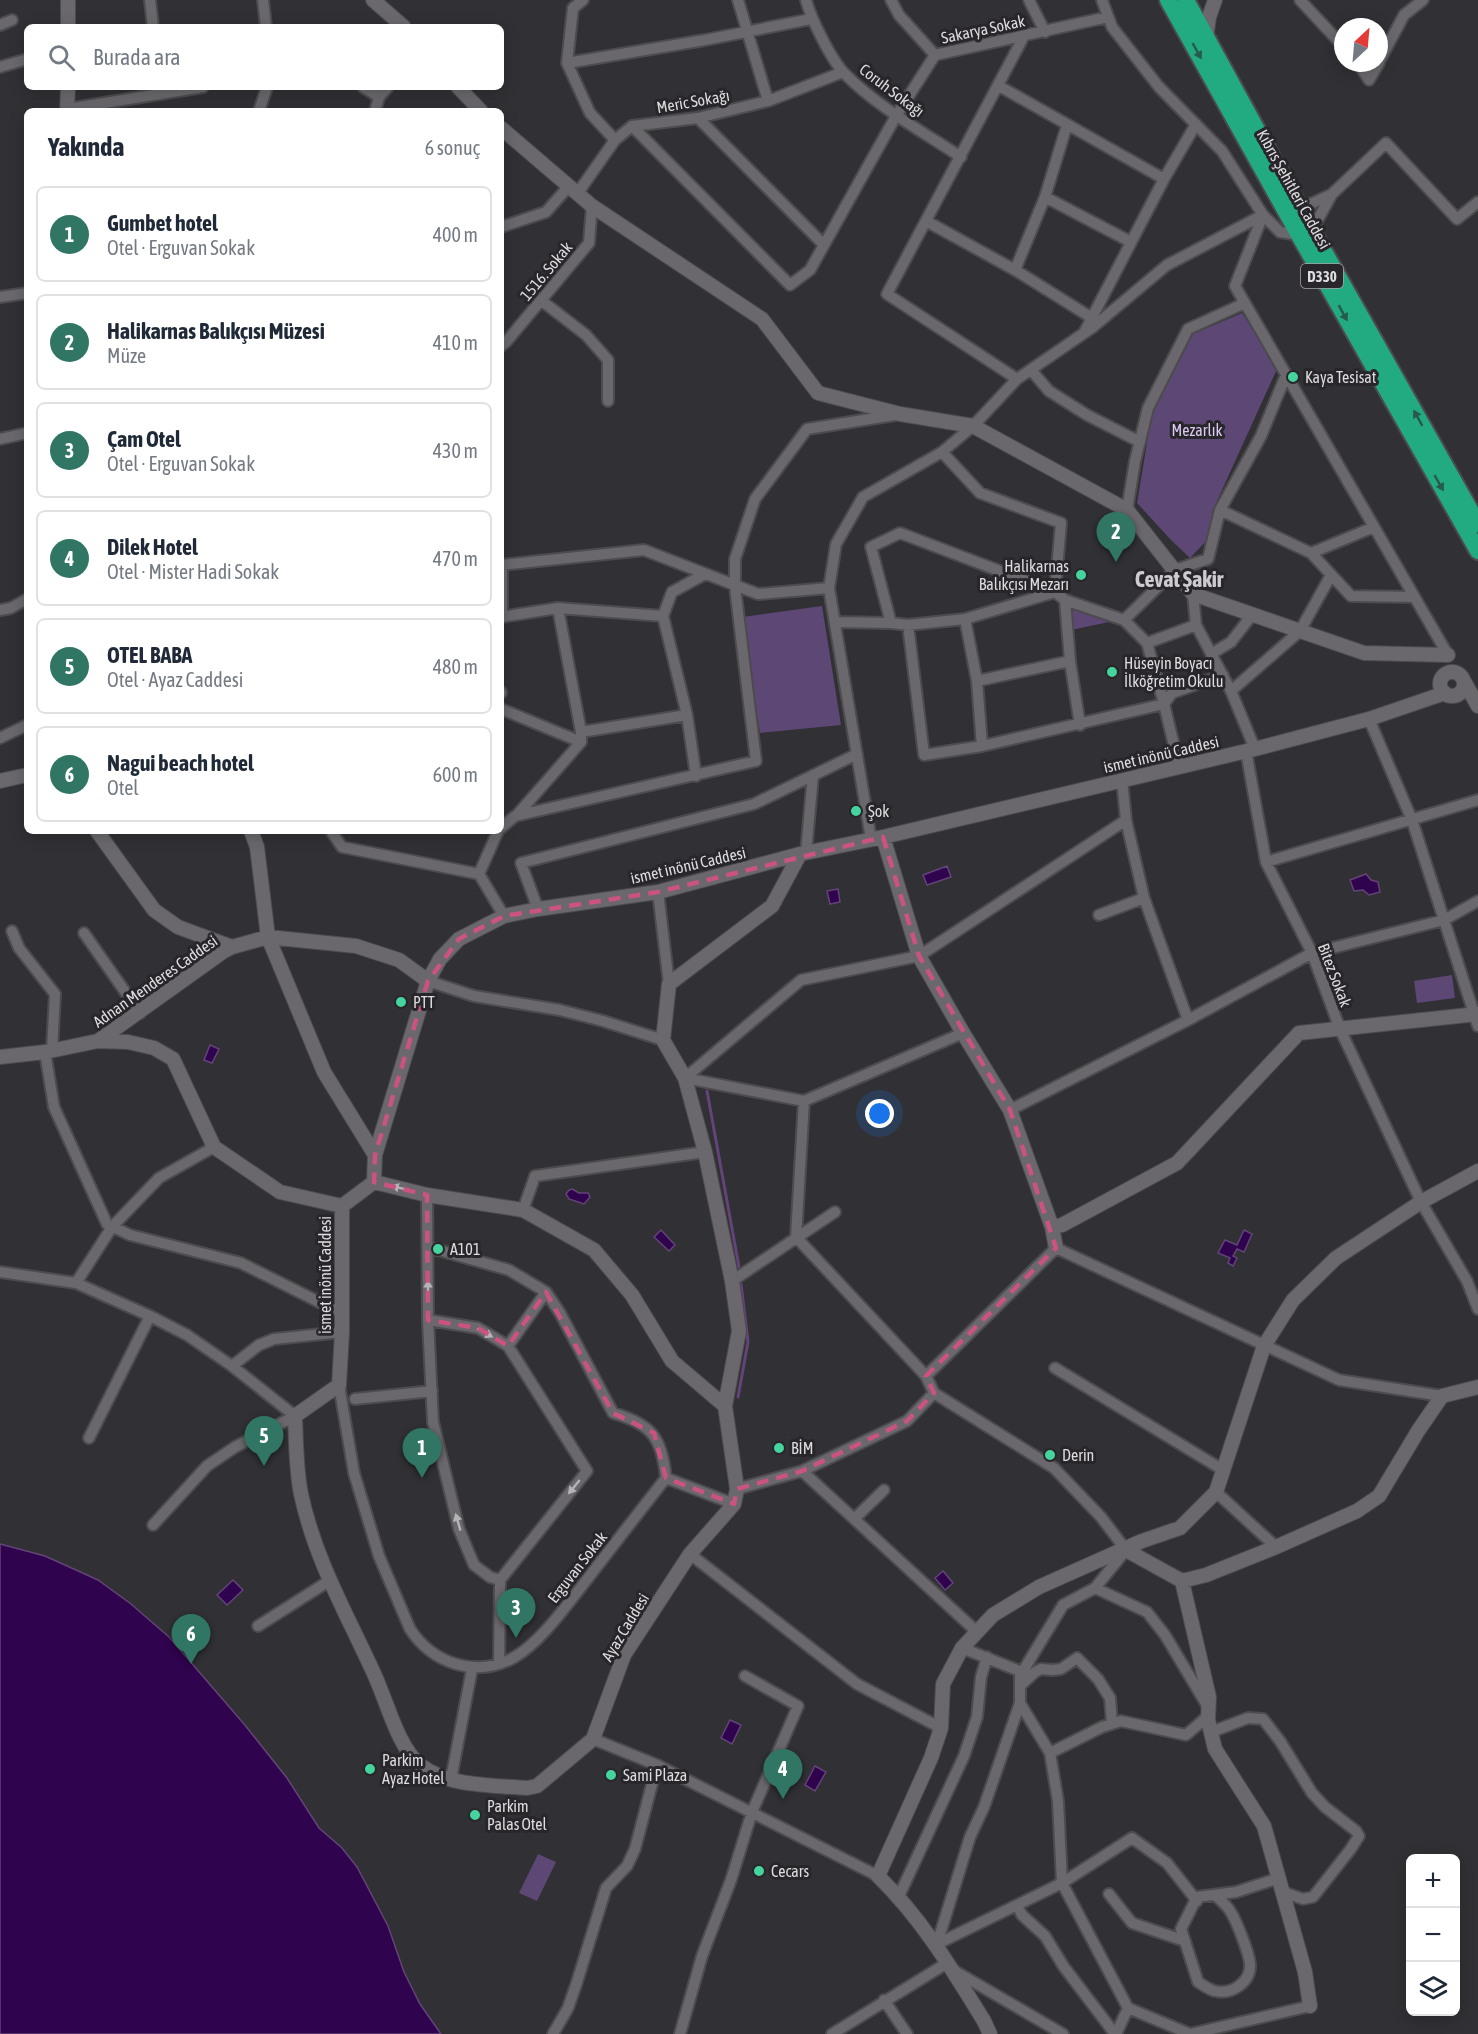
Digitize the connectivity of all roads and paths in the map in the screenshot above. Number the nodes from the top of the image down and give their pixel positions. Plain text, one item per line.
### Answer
1 (68, 0) edge
2 (150, 0) edge
3 (263, 0) edge
4 (373, 0) edge
5 (583, 0) edge
6 (738, 0) edge
7 (806, 0) edge
8 (891, 0) edge
9 (1029, 0) edge
10 (1102, 0) edge
11 (1168, 0) edge
12 (1186, 0) edge
13 (1215, 0) edge
14 (1300, 0) edge
15 (1423, 0) edge
16 (1108, 17) junction
17 (811, 19) junction
18 (12, 20) dead end
19 (68, 24) edge
20 (153, 24) edge
21 (266, 24) edge
22 (401, 24) edge
23 (0, 25) edge
24 (746, 32) junction
25 (1045, 32) junction
26 (1024, 36) junction
27 (1334, 36) edge
28 (1206, 38) junction
29 (1388, 46) edge
30 (935, 55) junction
31 (24, 60) dead end
32 (567, 63) junction
33 (0, 67) edge
34 (843, 72) junction
35 (1364, 72) edge
36 (1374, 72) edge
37 (999, 86) junction
38 (68, 90) edge
39 (266, 90) edge
40 (368, 90) edge
41 (385, 90) edge
42 (461, 90) edge
43 (160, 91) edge
44 (378, 96) junction
45 (768, 101) junction
46 (67, 108) edge
47 (77, 108) edge
48 (260, 108) edge
49 (376, 108) edge
50 (479, 108) edge
51 (896, 116) junction
52 (698, 118) junction
53 (1196, 124) junction
54 (1067, 125) junction
55 (632, 126) junction
56 (504, 131) edge
57 (615, 140) junction
58 (961, 157) junction
59 (1164, 179) junction
60 (573, 190) junction
61 (1332, 194) junction
62 (1045, 197) junction
63 (1478, 202) edge
64 (592, 206) junction
65 (1300, 209) junction
66 (1263, 215) junction
67 (926, 221) junction
68 (504, 226) edge
69 (1305, 233) junction
70 (1131, 242) junction
71 (823, 244) junction
72 (1015, 270) junction
73 (24, 293) edge
74 (0, 297) edge
75 (542, 301) junction
76 (1245, 303) junction
77 (1092, 318) junction
78 (1084, 333) junction
79 (504, 344) edge
80 (618, 353) dead end
81 (608, 360) junction
82 (1030, 370) junction
83 (1286, 375) junction
84 (1017, 380) junction
85 (608, 401) dead end
86 (900, 414) junction
87 (973, 426) junction
88 (24, 435) edge
89 (0, 439) edge
90 (1140, 442) junction
91 (942, 452) junction
92 (1127, 510) junction
93 (1220, 510) junction
94 (1478, 524) edge
95 (1374, 527) junction
96 (1478, 551) edge
97 (1311, 553) junction
98 (504, 565) edge
99 (1175, 570) junction
100 (705, 574) junction
101 (1331, 574) junction
102 (735, 587) junction
103 (829, 588) junction
104 (1055, 591) junction
105 (1193, 594) junction
106 (1414, 597) junction
107 (1065, 600) junction
108 (24, 601) edge
109 (558, 608) junction
110 (0, 610) edge
111 (1252, 615) junction
112 (663, 616) junction
113 (504, 617) edge
114 (965, 619) junction
115 (1124, 620) junction
116 (835, 622) junction
117 (891, 622) junction
118 (908, 625) junction
119 (1196, 625) junction
120 (1300, 631) junction
121 (1147, 643) junction
122 (1212, 654) junction
123 (1448, 655) junction
124 (1071, 661) junction
125 (1223, 675) junction
126 (977, 681) junction
127 (1442, 685) junction
128 (1467, 690) edge
129 (1231, 691) junction
130 (1164, 704) junction
131 (504, 710) edge
132 (687, 716) junction
133 (1369, 719) junction
134 (1080, 725) junction
135 (24, 726) edge
136 (581, 737) junction
137 (0, 738) edge
138 (982, 746) junction
139 (1251, 750) junction
140 (857, 754) junction
141 (1179, 766) junction
142 (813, 775) junction
143 (24, 776) edge
144 (696, 776) junction
145 (1122, 780) junction
146 (0, 781) edge
147 (1478, 800) edge
148 (515, 816) junction
149 (1126, 820) junction
150 (1412, 820) junction
151 (504, 826) edge
152 (99, 834) edge
153 (252, 834) edge
154 (333, 834) edge
155 (498, 834) edge
156 (877, 838) junction
157 (803, 854) junction
158 (1266, 862) junction
159 (479, 873) junction
160 (658, 892) junction
161 (1144, 898) junction
162 (1478, 901) edge
163 (538, 909) junction
164 (1099, 915) dead end
165 (504, 916) junction
166 (1444, 920) junction
167 (12, 931) dead end
168 (84, 933) dead end
169 (268, 937) junction
170 (232, 947) junction
171 (1312, 953) junction
172 (919, 956) junction
173 (428, 981) junction
174 (669, 984) junction
175 (140, 1013) junction
176 (1476, 1019) edge
177 (1188, 1020) junction
178 (1340, 1029) junction
179 (963, 1033) junction
180 (663, 1040) junction
181 (98, 1041) junction
182 (49, 1051) junction
183 (0, 1057) edge
184 (686, 1078) junction
185 (804, 1101) junction
186 (1010, 1110) junction
187 (214, 1147) junction
188 (705, 1152) junction
189 (375, 1155) junction
190 (1478, 1171) edge
191 (374, 1182) junction
192 (427, 1195) junction
193 (1421, 1202) junction
194 (342, 1206) junction
195 (523, 1209) junction
196 (834, 1212) dead end
197 (112, 1227) junction
198 (1052, 1227) junction
199 (796, 1237) junction
200 (428, 1247) junction
201 (1056, 1248) junction
202 (0, 1272) edge
203 (732, 1281) junction
204 (76, 1283) junction
205 (546, 1292) junction
206 (1478, 1309) edge
207 (341, 1313) junction
208 (150, 1316) junction
209 (428, 1320) junction
210 (342, 1332) junction
211 (508, 1346) junction
212 (1264, 1346) junction
213 (232, 1366) junction
214 (1055, 1368) dead end
215 (926, 1376) junction
216 (339, 1385) junction
217 (1478, 1387) edge
218 (432, 1391) junction
219 (934, 1393) junction
220 (1442, 1396) junction
221 (355, 1398) dead end
222 (725, 1406) junction
223 (295, 1416) junction
224 (89, 1438) dead end
225 (1223, 1470) junction
226 (802, 1471) junction
227 (666, 1478) junction
228 (737, 1489) junction
229 (884, 1490) dead end
230 (1216, 1492) junction
231 (734, 1504) junction
232 (854, 1519) junction
233 (153, 1525) dead end
234 (1276, 1547) junction
235 (1126, 1550) junction
236 (690, 1554) junction
237 (500, 1580) junction
238 (329, 1581) junction
239 (1182, 1581) junction
240 (1095, 1588) junction
241 (258, 1626) dead end
242 (976, 1631) junction
243 (962, 1648) junction
244 (987, 1657) junction
245 (499, 1664) junction
246 (472, 1669) junction
247 (1022, 1672) junction
248 (745, 1676) dead end
249 (1020, 1686) junction
250 (1020, 1702) junction
251 (1208, 1711) junction
252 (1112, 1724) junction
253 (941, 1728) junction
254 (1211, 1732) junction
255 (592, 1739) junction
256 (1050, 1753) junction
257 (657, 1766) junction
258 (451, 1779) junction
259 (752, 1812) junction
260 (878, 1876) junction
261 (1279, 1878) junction
262 (1062, 1883) junction
263 (1283, 1892) junction
264 (1109, 1894) dead end
265 (1215, 1895) junction
266 (899, 1896) junction
267 (1197, 1901) junction
268 (1017, 1905) junction
269 (1185, 1941) junction
270 (937, 1944) junction
271 (950, 1966) junction
272 (885, 2000) junction
273 (1310, 2006) joint
274 (1128, 2008) junction
275 (554, 2034) edge
276 (680, 2034) edge
277 (832, 2034) edge
278 (907, 2034) edge
279 (990, 2034) edge
280 (1064, 2034) edge
281 (1115, 2034) edge

1 - 19 street
2 - 20 street
3 - 21 street
4 - 22 street
5 - 32 street
6 - 24 street
7 - 17 street, Coruh Sokağı
8 - 30 street
9 - 25 street
10 - 16 street
11 -> 69 highway, Kıbrıs Şehitleri Caddesi / D330
12 - 28 highway, Kıbrıs Şehitleri Caddesi / D330
13 - 28 street
14 - 27 street
15 - 29 street
16 - 25 street, Sakarya Sokak
16 - 53 street
17 - 24 street
17 - 34 street, Coruh Sokağı
18 - 23 street
24 - 32 street
24 - 45 street
25 - 26 street, Sakarya Sokak
26 - 30 street, Sakarya Sokak
26 - 37 street
28 - 65 highway, Kıbrıs Şehitleri Caddesi / D330
30 - 51 street, Sakarya Sokak
31 - 33 street
32 - 57 street
34 - 45 street, Meric Sokağı
34 - 51 street, Coruh Sokağı
35 - 36 street
37 - 54 street
37 - 58 street
38 - 46 street
39 - 48 street
40 - 44 street
41 - 44 street
42 - 50 street
43 - 47 street
44 - 49 street
45 - 52 street, Meric Sokağı
51 - 58 street, Coruh Sokağı
51 - 71 street, Sakarya Sokak
52 - 55 street, Meric Sokağı
52 - 71 street
53 - 59 street
53 - 66 street
54 - 59 street
54 - 62 street
55 - 57 street
55 - 71 street, Sakarya Sokak
56 - 60 street
57 - 60 street
58 - 67 street
59 - 70 street
60 - 64 street
60 - 68 street
61 - 63 street
61 - 65 street
61 - 69 street
62 - 70 street
62 - 72 street
64 - 75 street, 1516. Sokak
64 - 86 street
65 - 69 highway, Kıbrıs Şehitleri Caddesi / D330
66 - 69 street
66 - 76 street
66 - 78 street
67 - 72 street
67 - 84 street
94 -> 69 highway, Kıbrıs Şehitleri Caddesi / D330
69 -> 96 highway, Kıbrıs Şehitleri Caddesi / D330
70 - 77 street
72 - 77 street
73 - 74 street
75 - 79 street, 1516. Sokak
75 - 81 street
76 - 83 street
76 - 90 street
77 - 78 street
78 - 82 street
80 - 81 street
81 - 85 street
82 - 84 street
82 - 90 street
83 - 93 street
83 - 95 street
84 - 87 street
86 - 87 street
86 - 102 street
87 - 91 street
87 - 92 street
88 - 89 street
90 - 92 street
91 - 103 street
91 - 104 street
92 - 99 street
93 - 97 street
93 - 99 street
95 - 97 street
95 - 106 street
97 - 101 street
98 - 100 street
99 - 105 street
99 - 115 street
100 - 102 street
100 - 112 street
101 - 106 street
101 - 120 street
102 - 103 street
102 - 144 street
103 - 116 street
104 - 107 street
104 - 114 street
104 - 117 street
105 - 111 street
105 - 119 street
106 - 123 street
107 - 115 street
107 - 124 street
108 - 110 street
109 - 112 street
109 - 113 street
109 - 136 street
111 - 120 street
111 - 122 street
112 - 132 street
114 - 118 street
114 - 126 street
115 - 121 street
116 - 117 street
116 - 140 street
117 - 118 street
118 - 138 street
119 - 121 street
119 - 122 street, Bitez Sokak
120 - 123 street
120 - 129 street
121 - 130 street
122 - 125 street, Bitez Sokak
123 - 127 street
123 - 128 street
124 - 126 street
124 - 134 street
125 - 129 street, Bitez Sokak
125 - 130 street
126 - 138 street
127 - 128 street
127 - 128 street, ismet inönü Caddesi
127 - 133 street, ismet inönü Caddesi
129 - 139 street, Bitez Sokak
130 - 134 street
130 - 141 street
131 - 136 street
132 - 136 street
132 - 144 street
133 - 139 street, ismet inönü Caddesi
133 - 150 street
134 - 138 street
135 - 137 street
136 - 148 street
139 - 141 street, ismet inönü Caddesi
139 - 158 street, Bitez Sokak
140 - 142 street
140 - 156 street
141 - 145 street, ismet inönü Caddesi
142 - 157 street
142 - 163 street
143 - 146 street
144 - 148 street
145 - 149 street
145 - 156 street, ismet inönü Caddesi
147 - 150 street
148 - 151 street
149 - 161 street
149 - 172 street
150 - 158 street
150 - 166 street
152 - 170 street
153 - 169 street
154 - 159 street
155 - 159 street
156 - 157 street, ismet inönü Caddesi
156 - 172 street
157 - 160 street, ismet inönü Caddesi
157 - 174 street
158 - 171 street, Bitez Sokak
159 - 165 street
160 - 163 street, ismet inönü Caddesi
160 - 174 street
161 - 164 street
161 - 177 street
162 - 166 street
163 - 165 street, ismet inönü Caddesi
165 - 173 street, ismet inönü Caddesi
166 - 171 street
166 - 176 street
167 - 182 street
168 - 175 street
169 - 170 street, Adnan Menderes Caddesi
169 - 173 street, Adnan Menderes Caddesi
169 - 189 street
170 - 175 street, Adnan Menderes Caddesi
171 - 177 street
171 - 178 street, Bitez Sokak
172 - 179 street
172 - 184 street
173 - 180 street
173 - 189 street, ismet inönü Caddesi
174 - 180 street
175 - 181 street, Adnan Menderes Caddesi
176 - 178 street
177 - 186 street
178 - 193 street, Bitez Sokak
178 - 198 street
179 - 185 street
179 - 186 street
180 - 184 street
181 - 182 street, Adnan Menderes Caddesi
181 - 187 street
182 - 183 street, Adnan Menderes Caddesi
182 - 197 street
184 - 185 street
184 - 188 street
185 - 199 street
186 - 198 street
187 - 194 street
187 - 197 street
188 - 195 street
188 - 203 street
189 - 191 street, ismet inönü Caddesi
190 - 193 street
192 -> 191 street
191 - 194 street, ismet inönü Caddesi
192 - 195 street
192 - 200 street
193 - 206 street, Bitez Sokak
193 - 212 street
194 - 207 street, ismet inönü Caddesi
195 - 222 street
196 - 199 street
197 - 204 street
197 - 207 street
198 - 201 street
199 - 203 street
199 - 215 street
200 - 205 street
209 -> 200 street
201 - 212 street
201 - 215 street
202 - 204 street
203 - 222 street
204 - 208 street
205 - 211 street
205 - 227 street
207 - 210 street, ismet inönü Caddesi
208 - 213 street
208 - 224 street
209 -> 211 street
209 - 218 street
210 - 213 street
210 - 216 street, ismet inönü Caddesi
211 -> 237 street
212 - 220 street
212 - 225 street
213 - 223 street
214 - 225 street
215 - 219 street
216 - 223 street
216 - 246 street
217 - 220 street
218 - 221 street
237 -> 218 street
219 - 226 street
219 - 235 street
220 - 234 street
222 - 228 street
223 - 233 street
223 - 238 street, Ayaz Caddesi
225 - 230 street
226 - 228 street
226 - 232 street
227 - 231 street
227 - 245 street, Erguvan Sokak
228 - 231 street
229 - 232 street
230 - 234 street
230 - 235 street
231 - 236 street, Ayaz Caddesi
232 - 242 street
234 - 239 street
235 - 239 street
235 - 240 street
235 - 242 street
236 - 253 street
236 - 255 street, Ayaz Caddesi
237 - 245 street
238 - 241 street
238 - 258 street, Ayaz Caddesi
239 - 251 street
240 - 247 street
240 - 251 street
242 - 243 street
243 - 244 street
243 - 253 street
244 - 247 street
244 - 266 street
245 - 246 street, Erguvan Sokak
246 - 258 street
247 - 249 street
248 - 259 street
249 - 250 street
249 - 252 street
250 - 256 street
250 - 270 street
251 - 252 street
251 - 254 street
252 - 256 street
253 - 260 street
254 - 261 street
254 - 263 street
255 - 257 street
255 - 258 street, Ayaz Caddesi
256 - 262 street
257 - 259 street
257 - 275 street
259 - 260 street
259 - 276 street
260 - 266 street
261 - 263 street
261 - 265 street
262 - 267 street
262 - 268 street
262 - 274 street
263 - 273 street
264 - 269 street
265 - 267 street
265 - 269 street
266 - 270 street
267 - 269 street
268 - 270 street
268 - 281 street
270 - 271 street
271 - 272 street
271 - 279 street
271 - 280 street
272 - 277 street
272 - 278 street
273 - 274 street
274 - 281 street

